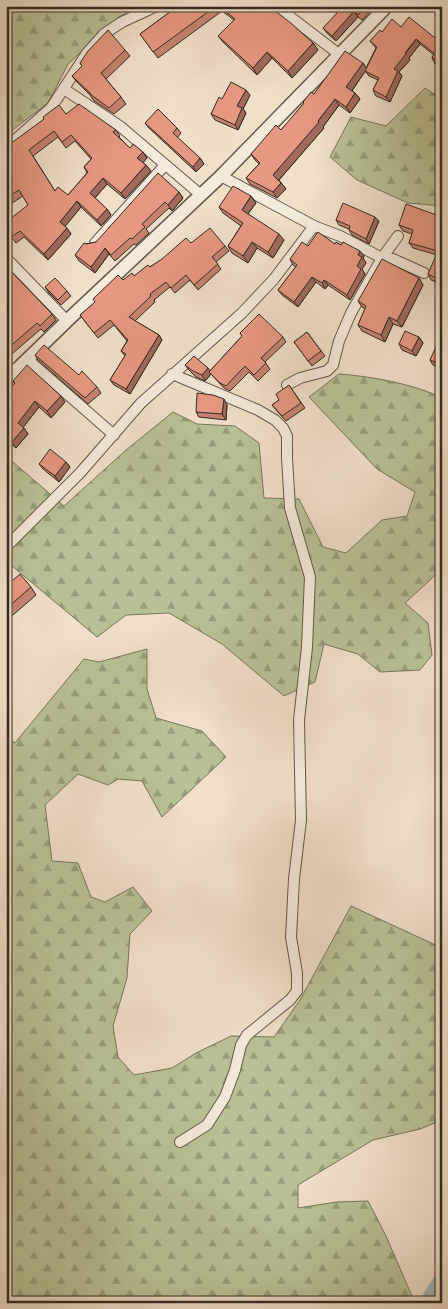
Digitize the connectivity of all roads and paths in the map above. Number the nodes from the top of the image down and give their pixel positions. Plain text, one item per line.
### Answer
1 (157, 6) edge
2 (276, 6) edge
3 (388, 6) edge
4 (340, 55) junction
5 (64, 89) junction
6 (6, 148) edge
7 (165, 165) junction
8 (221, 176) junction
9 (202, 195) junction
10 (314, 226) junction
11 (398, 236) dead end
12 (94, 243) edge
13 (6, 258) edge
14 (382, 258) junction
15 (424, 274) dead end
16 (67, 320) junction
17 (27, 359) junction
18 (172, 374) junction
19 (6, 380) edge
20 (287, 385) edge
21 (114, 435) junction
22 (6, 547) edge
23 (180, 1142) dead end

1 - 5 street
2 - 4 street
3 - 4 street
4 - 8 street
5 - 6 street
5 - 7 street
7 - 9 street
7 - 12 street
8 - 9 street
8 - 10 street
9 - 16 street
10 - 14 street
10 - 18 street
11 - 14 street
13 - 16 street
14 - 15 street
14 - 20 street
16 - 17 street
17 - 19 street
17 - 21 street
18 - 21 street
18 - 23 street
21 - 22 street

